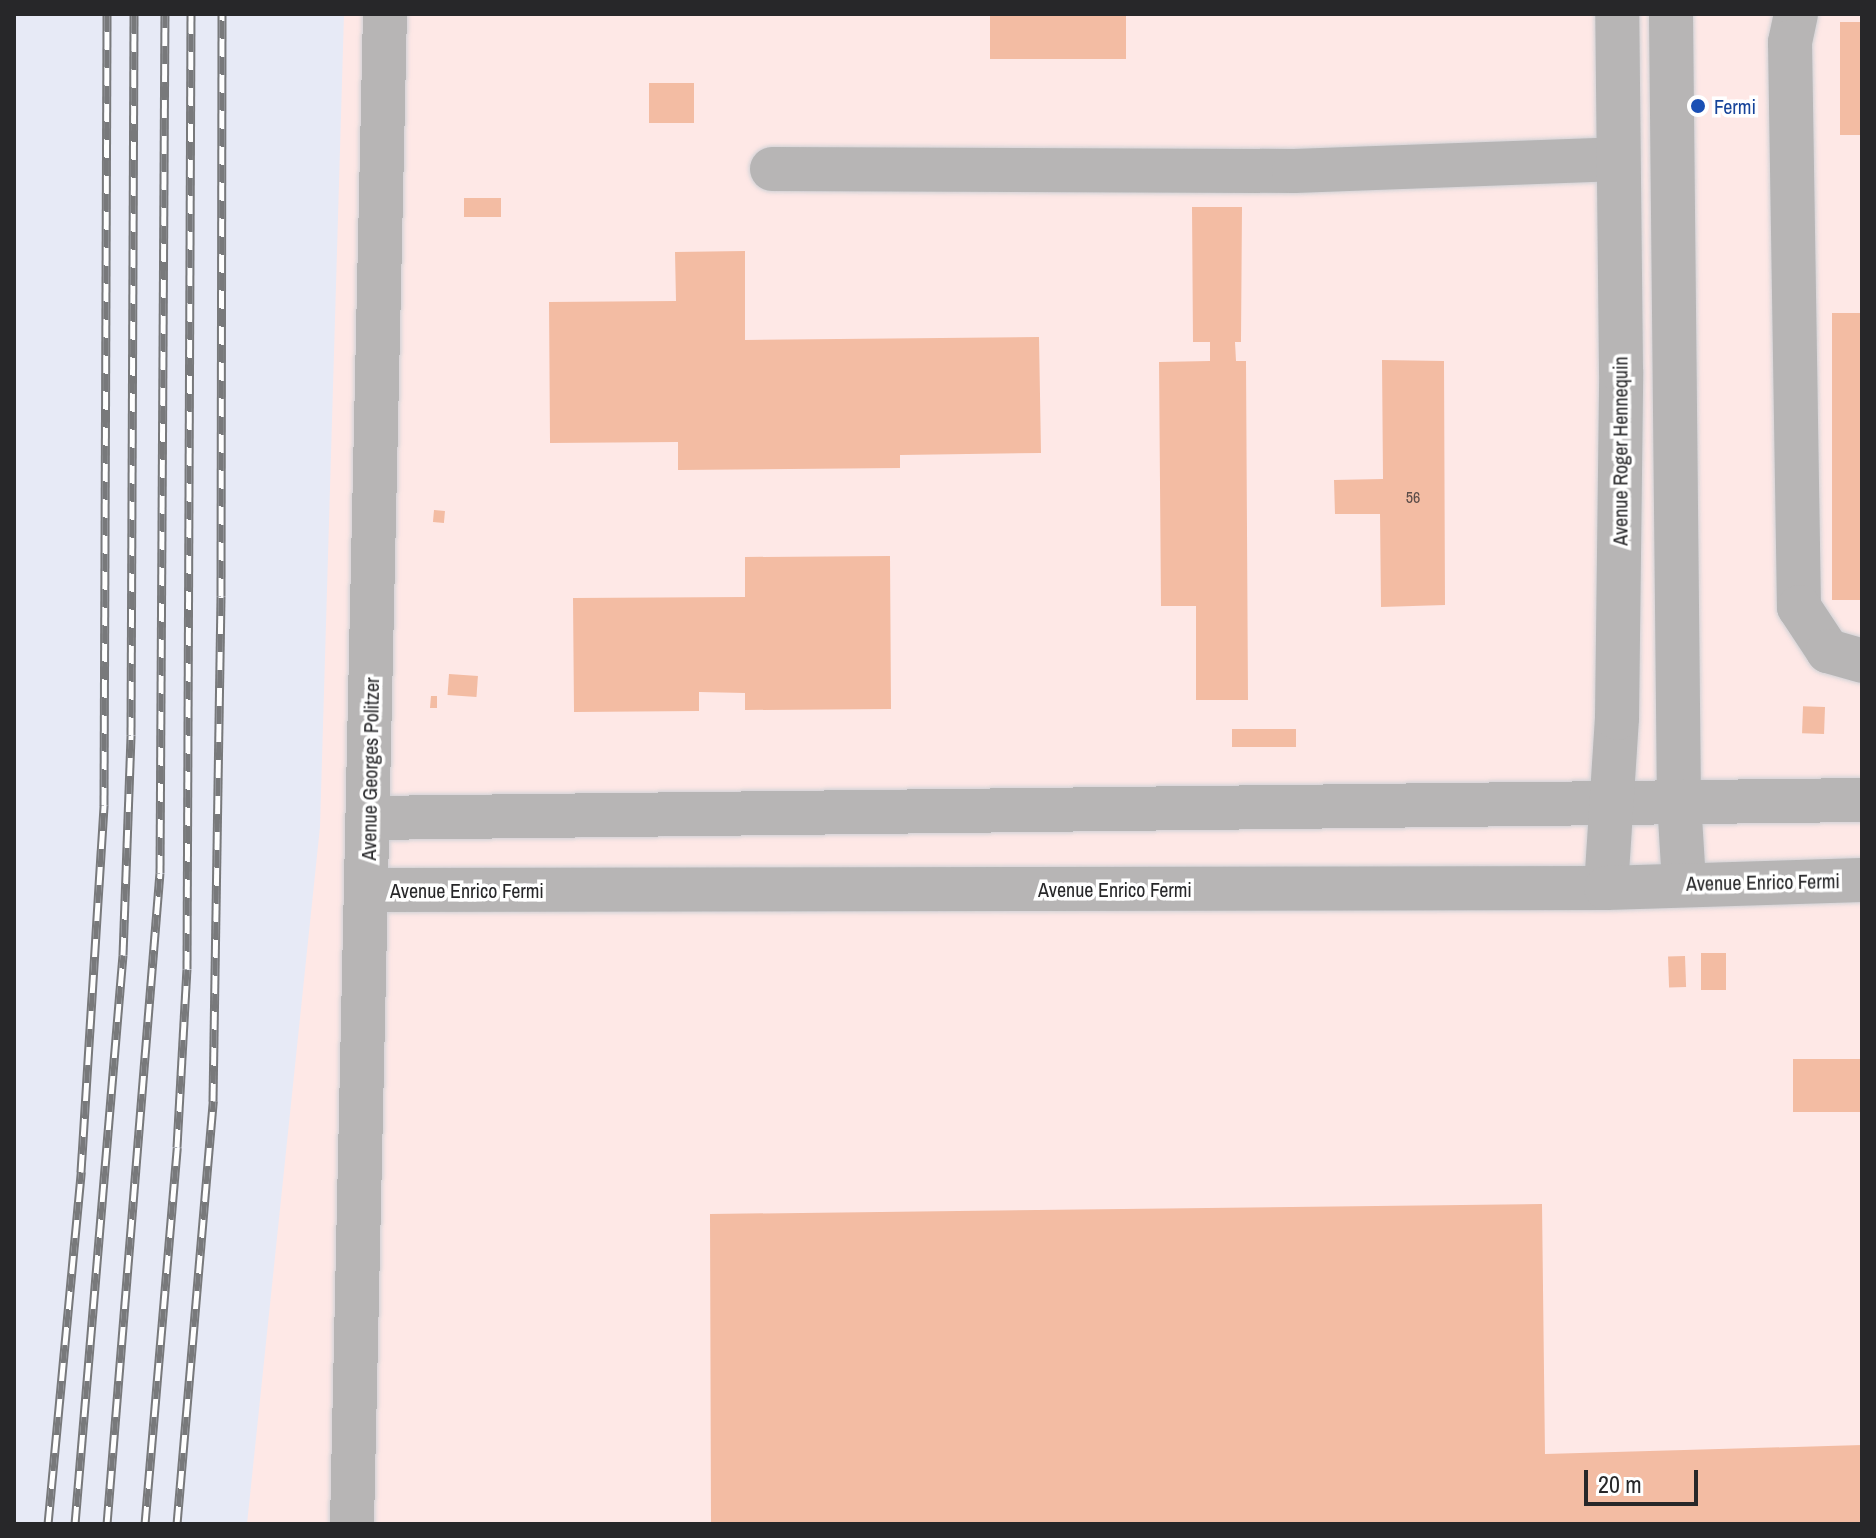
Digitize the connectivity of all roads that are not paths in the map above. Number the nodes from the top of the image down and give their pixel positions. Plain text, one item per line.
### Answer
1 (385, 14) edge
2 (1617, 14) edge
3 (1671, 14) edge
4 (1796, 14) edge
5 (1618, 159) junction
6 (772, 169) dead end
7 (1862, 661) edge
8 (1862, 800) edge
9 (1679, 801) junction
10 (1615, 802) junction
11 (368, 818) junction
12 (1862, 880) edge
13 (1684, 883) junction
14 (1606, 888) junction
15 (368, 890) junction
16 (352, 1524) edge

1 - 11 street, Avenue Georges Politzer
2 - 5 street, Avenue Roger Hennequin
3 - 9 street
4 - 7 street
5 - 6 street
5 - 10 street, Avenue Roger Hennequin
8 - 9 street
9 - 10 street
9 - 13 street
10 - 11 street
10 - 14 street, Avenue Roger Hennequin
11 - 15 street, Avenue Georges Politzer
12 - 13 street, Avenue Enrico Fermi
13 - 14 street, Avenue Enrico Fermi
14 - 15 street, Avenue Enrico Fermi
15 - 16 street, Avenue Georges Politzer

